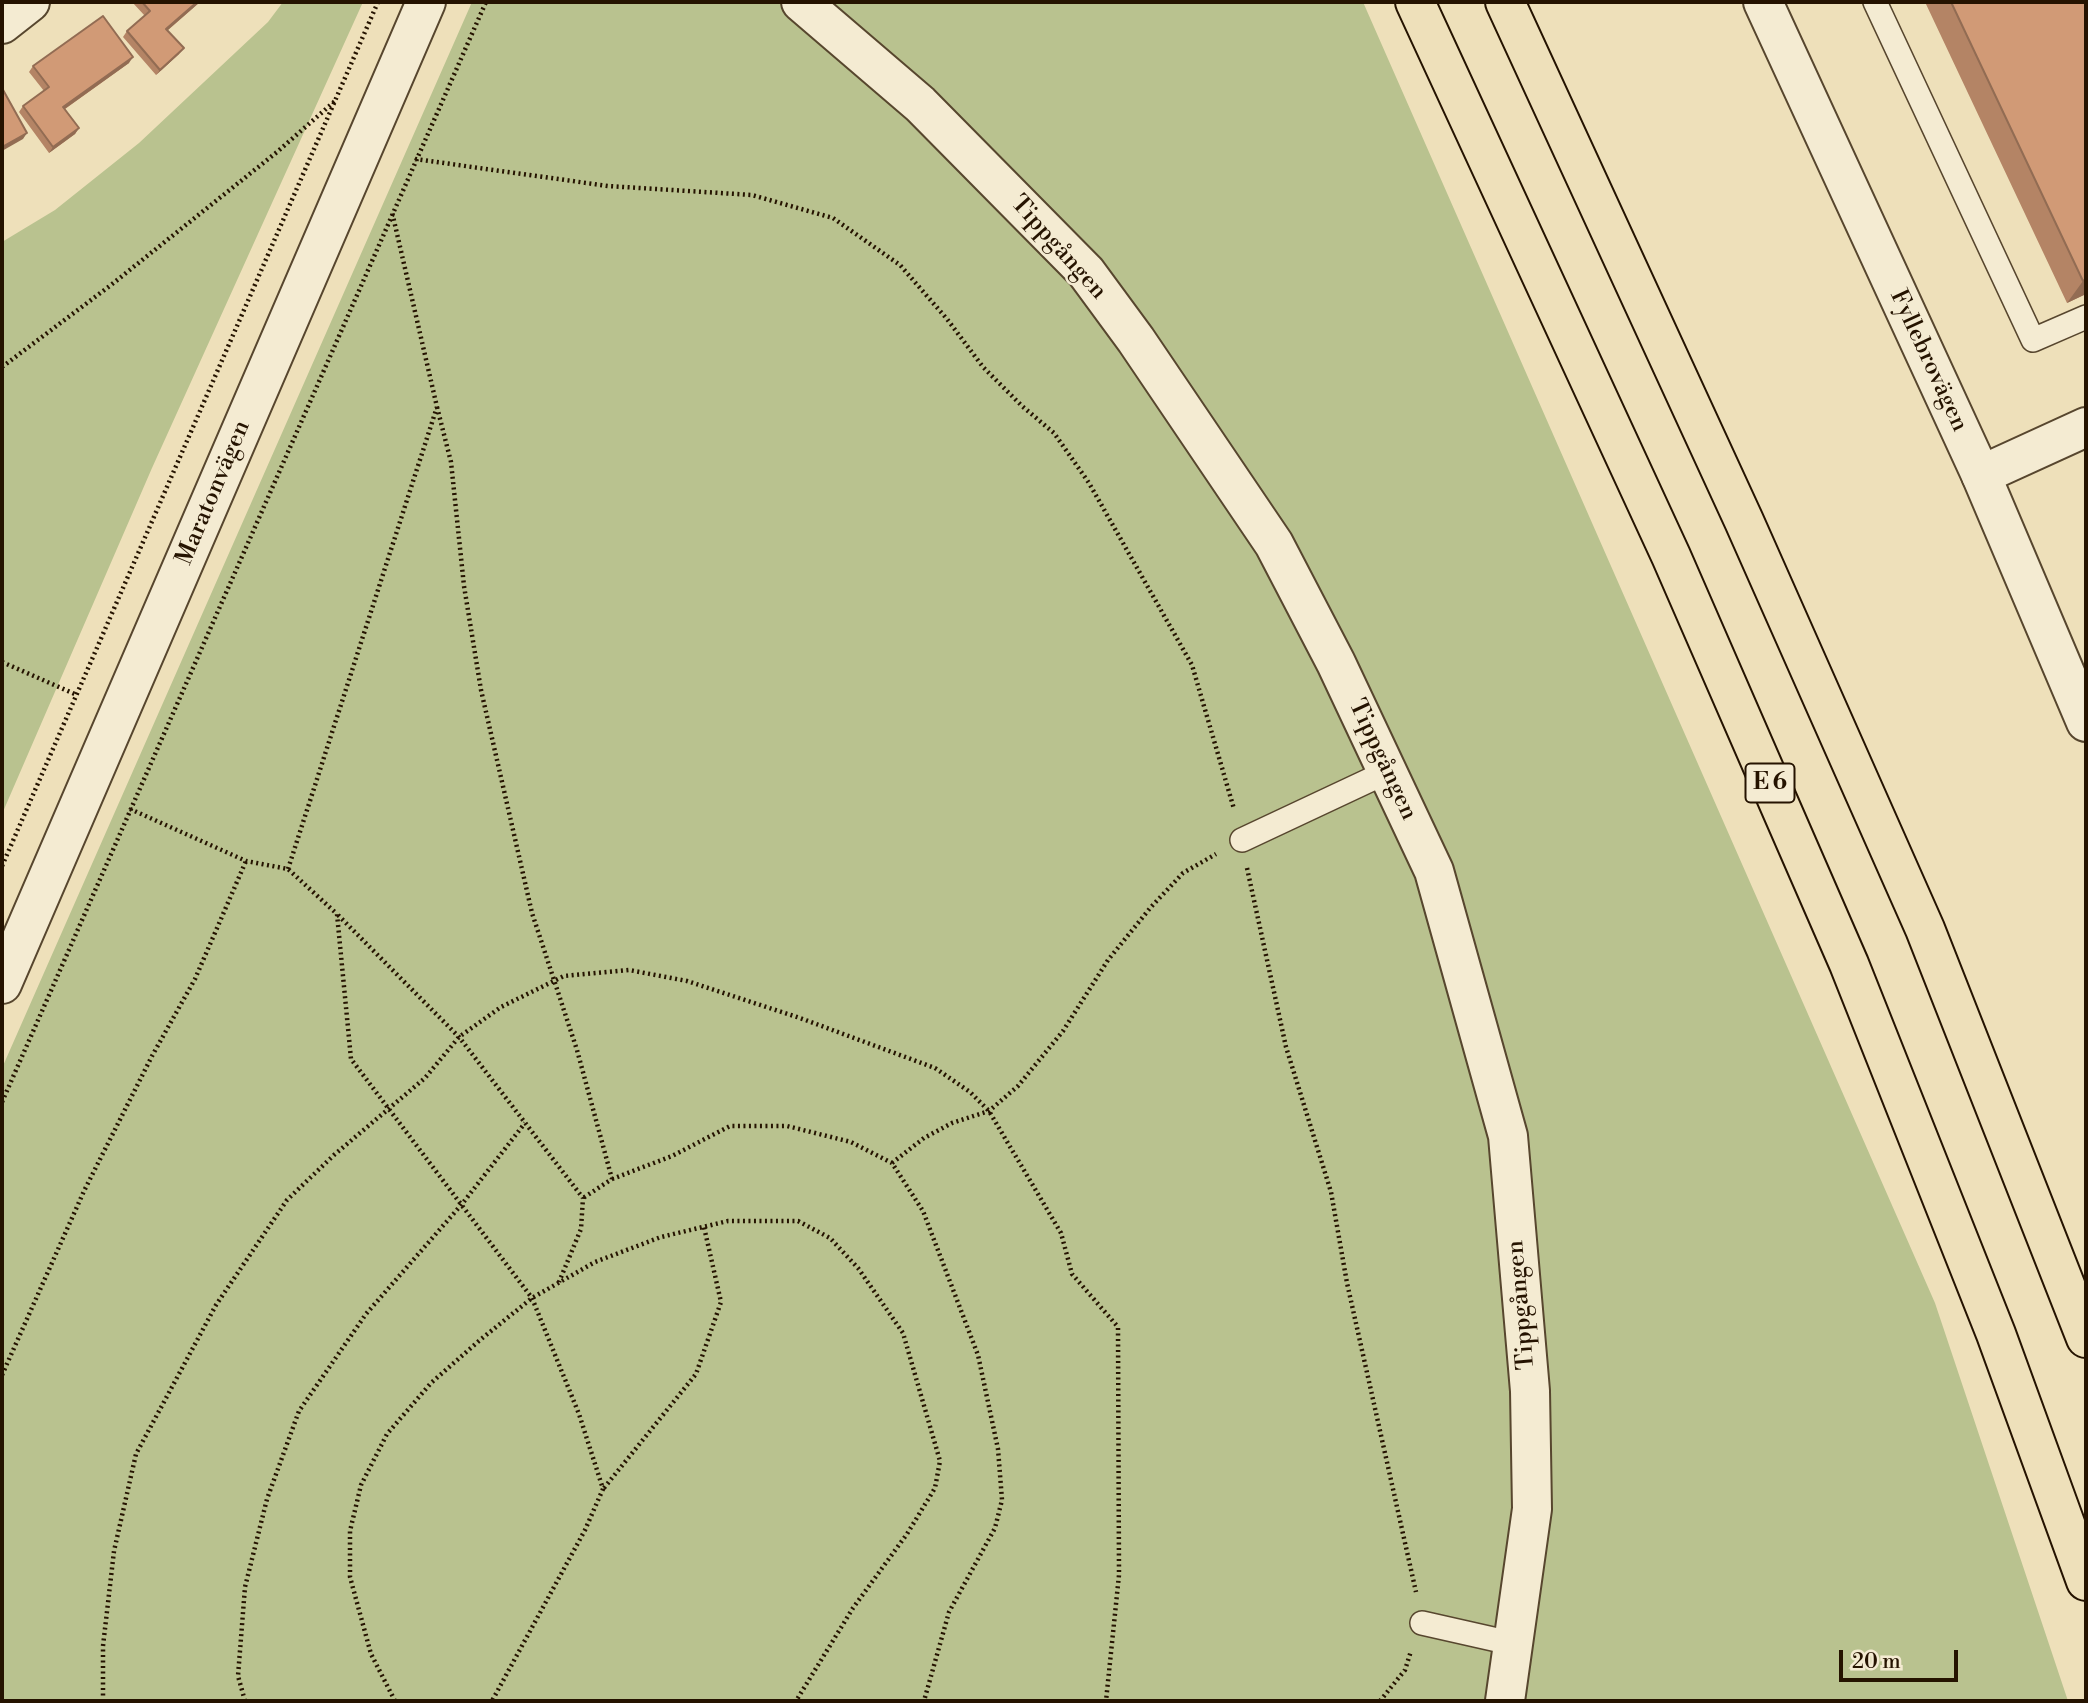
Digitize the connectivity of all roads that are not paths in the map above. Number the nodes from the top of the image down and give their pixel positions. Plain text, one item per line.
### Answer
1 (30, 2) edge
2 (426, 2) edge
3 (801, 2) edge
4 (1415, 2) edge
5 (1505, 2) edge
6 (1763, 2) edge
7 (1875, 2) edge
8 (2, 24) edge
9 (2086, 317) edge
10 (2086, 427) edge
11 (1981, 475) junction
12 (2086, 722) edge
13 (1389, 771) junction
14 (1242, 841) road end
15 (2, 984) edge
16 (2086, 1338) edge
17 (2086, 1581) edge
18 (1422, 1623) road end
19 (1515, 1644) junction
20 (1505, 1701) edge

1 - 8 street
2 - 15 street, Maratonvägen
3 - 13 street, Tippgången
4 - 17 highway, E 6
5 - 16 highway
6 - 11 street, Fyllebrovägen
7 - 9 lane
10 - 11 street
11 - 12 street, Fyllebrovägen
13 - 14 lane
13 - 19 street, Tippgången
18 - 19 lane
19 - 20 street, Tippgången

